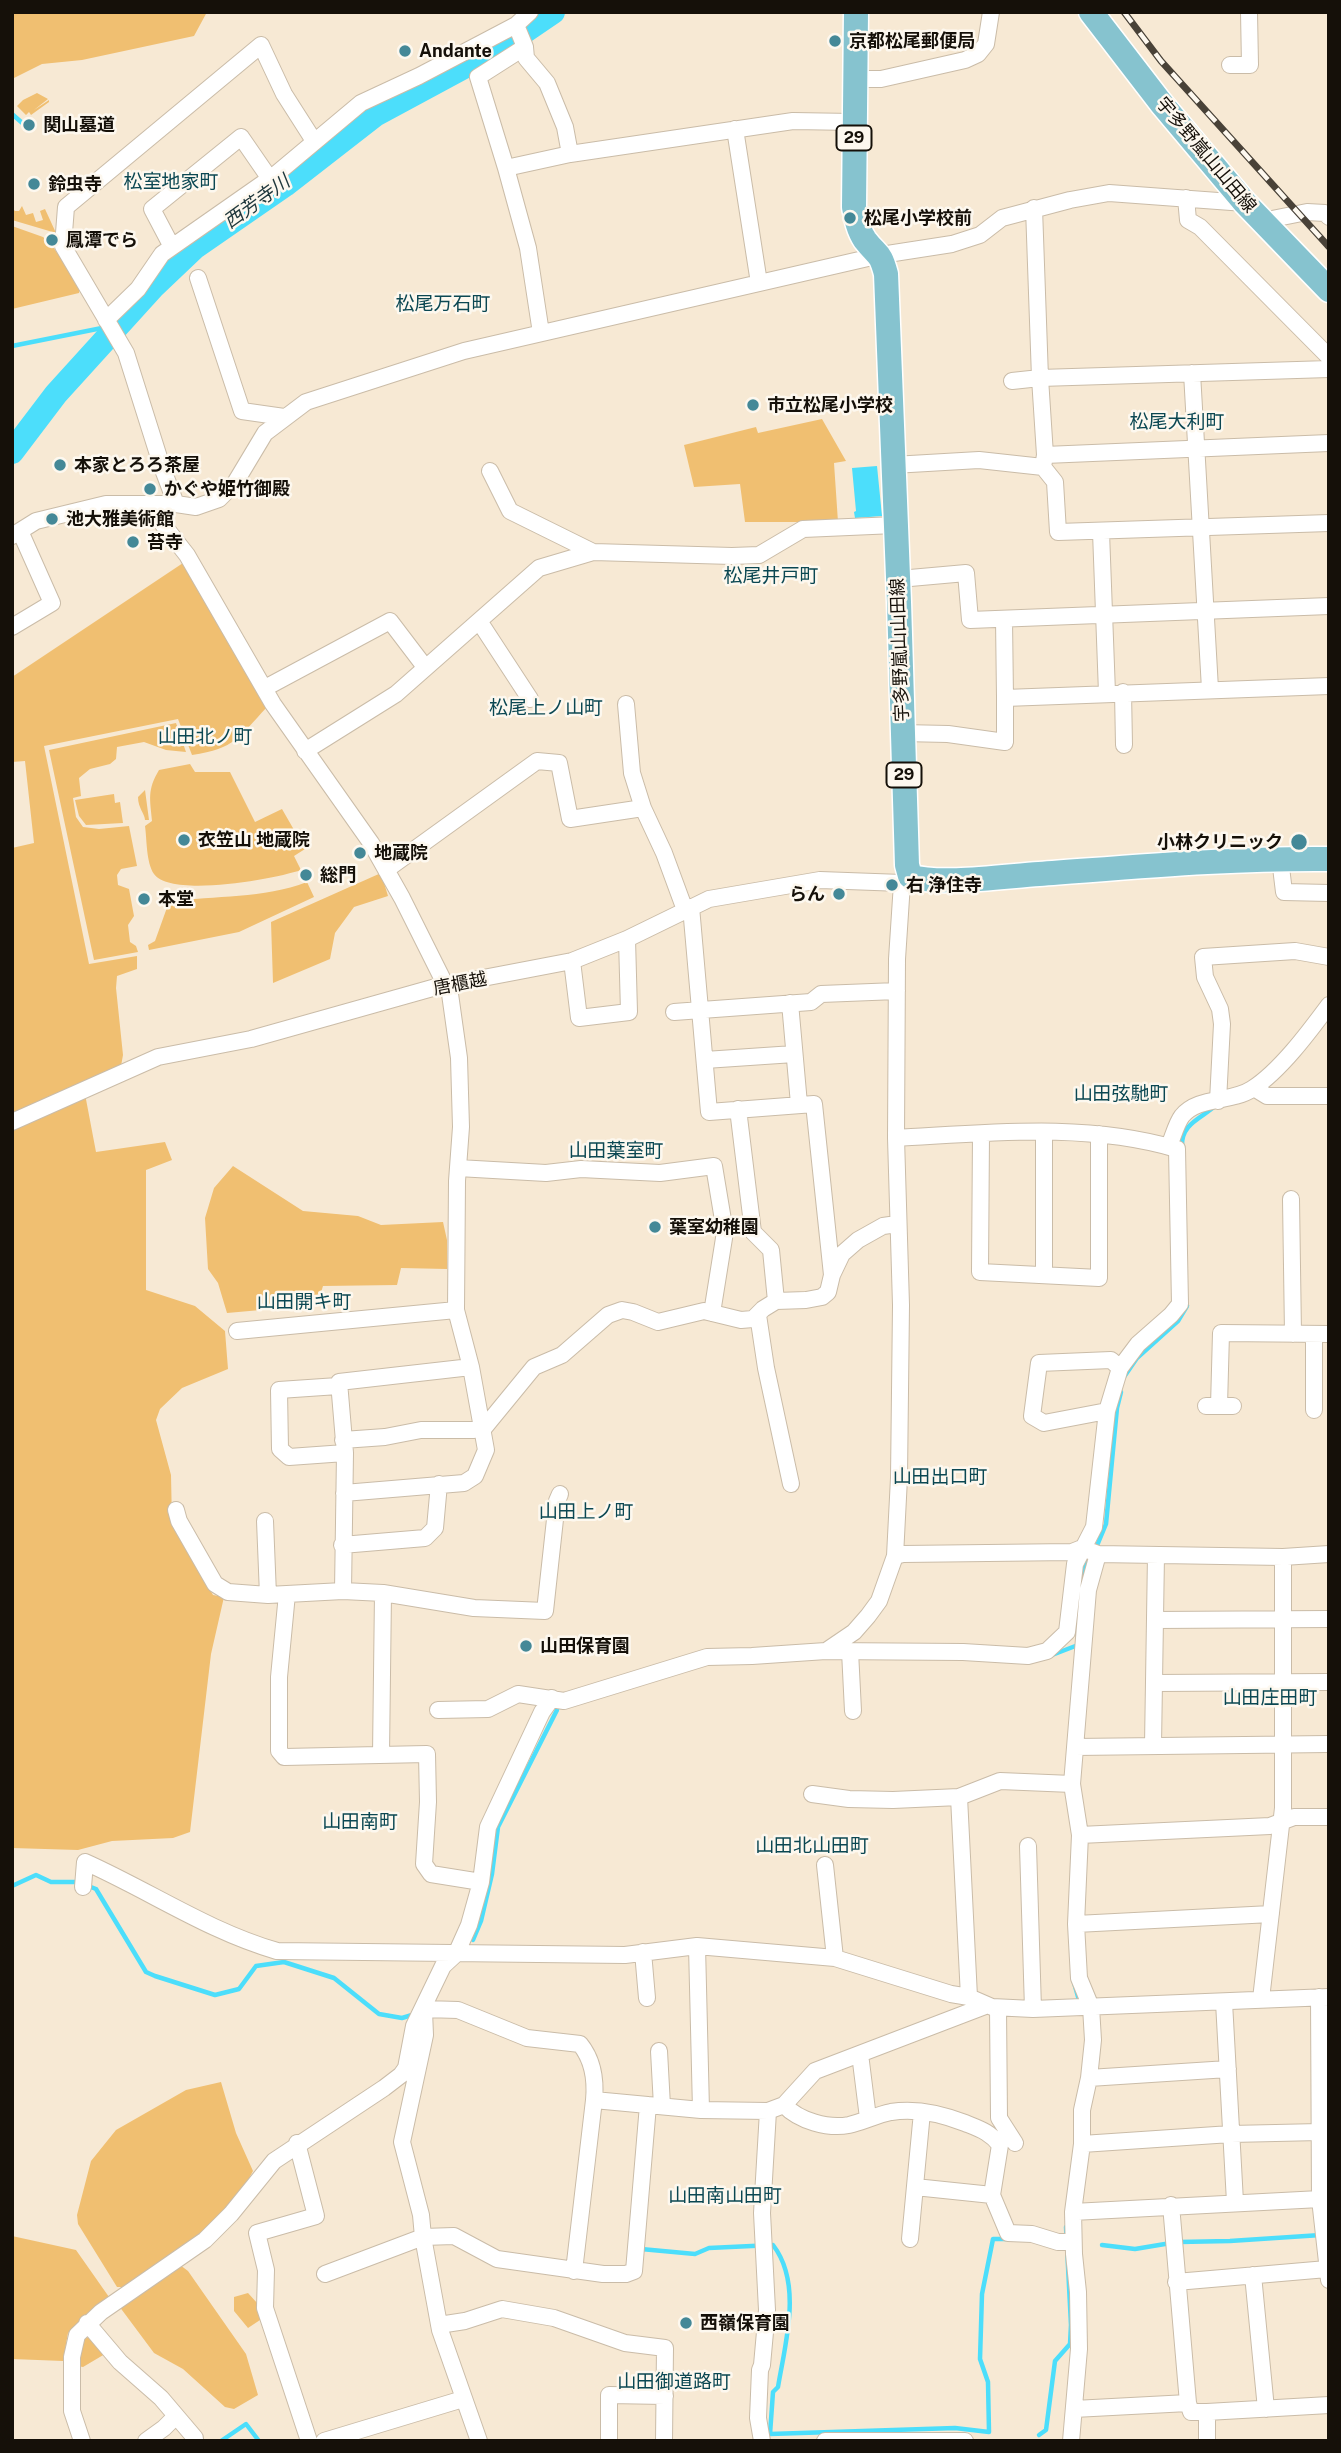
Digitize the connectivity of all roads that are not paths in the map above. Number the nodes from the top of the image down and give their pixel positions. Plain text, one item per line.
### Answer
1 (530, 12) edge
2 (856, 12) edge
3 (991, 12) edge
4 (1091, 12) edge
5 (1249, 12) edge
6 (516, 25) junction
7 (525, 47) junction
8 (1230, 65) dead end
9 (855, 79) junction
10 (853, 122) junction
11 (735, 129) junction
12 (314, 141) junction
13 (570, 154) junction
14 (506, 168) junction
15 (270, 179) junction
16 (1186, 198) junction
17 (1034, 208) junction
18 (1253, 212) junction
19 (1329, 217) edge
20 (172, 247) junction
21 (881, 255) junction
22 (198, 278) dead end
23 (759, 283) junction
24 (1329, 290) edge
25 (106, 320) junction
26 (541, 333) junction
27 (1329, 357) edge
28 (1329, 369) edge
29 (1192, 373) junction
30 (1040, 378) junction
31 (1012, 381) dead end
32 (284, 417) junction
33 (1329, 443) edge
34 (1196, 448) junction
35 (1044, 461) junction
36 (893, 465) junction
37 (490, 471) dead end
38 (147, 504) junction
39 (176, 504) junction
40 (1329, 523) edge
41 (895, 525) junction
42 (1200, 527) junction
43 (1101, 532) junction
44 (16, 533) edge
45 (593, 552) junction
46 (899, 579) junction
47 (1329, 606) edge
48 (1206, 611) junction
49 (1104, 614) junction
50 (1004, 619) junction
51 (479, 621) junction
52 (12, 626) edge
53 (425, 667) junction
54 (1329, 686) edge
55 (265, 688) junction
56 (1210, 689) junction
57 (1115, 693) junction
58 (1005, 698) junction
59 (530, 699) dead end
60 (626, 704) dead end
61 (902, 733) junction
62 (1124, 745) dead end
63 (305, 751) junction
64 (643, 808) junction
65 (1280, 859) junction
66 (1329, 859) edge
67 (386, 870) junction
68 (906, 880) junction
69 (1329, 893) edge
70 (688, 909) junction
71 (627, 939) junction
72 (1329, 957) edge
73 (572, 961) junction
74 (445, 986) junction
75 (897, 991) junction
76 (790, 1003) junction
77 (1329, 1005) edge
78 (701, 1011) junction
79 (674, 1013) dead end
80 (794, 1054) junction
81 (705, 1060) junction
82 (1254, 1088) junction
83 (1329, 1096) edge
84 (1218, 1101) junction
85 (799, 1104) junction
86 (738, 1109) junction
87 (12, 1122) edge
88 (1044, 1132) junction
89 (981, 1133) junction
90 (1099, 1134) junction
91 (896, 1138) junction
92 (1169, 1146) junction
93 (458, 1168) junction
94 (1291, 1199) dead end
95 (897, 1224) junction
96 (832, 1275) junction
97 (1044, 1275) junction
98 (776, 1301) junction
99 (456, 1310) junction
100 (712, 1312) junction
101 (758, 1315) junction
102 (237, 1331) dead end
103 (1293, 1334) junction
104 (1321, 1334) edge
105 (471, 1367) junction
106 (1120, 1368) junction
107 (338, 1387) junction
108 (1219, 1406) dead end
109 (1314, 1410) dead end
110 (1107, 1411) junction
111 (484, 1428) junction
112 (344, 1446) junction
113 (439, 1484) junction
114 (791, 1484) dead end
115 (344, 1493) junction
116 (560, 1494) dead end
117 (177, 1510) dead end
118 (265, 1521) dead end
119 (342, 1545) junction
120 (1082, 1548) junction
121 (1098, 1554) junction
122 (1329, 1554) edge
123 (1156, 1555) junction
124 (895, 1556) junction
125 (1283, 1557) junction
126 (343, 1591) junction
127 (383, 1592) junction
128 (287, 1594) junction
129 (268, 1595) junction
130 (1283, 1619) junction
131 (1329, 1619) edge
132 (1155, 1620) junction
133 (826, 1651) junction
134 (850, 1651) junction
135 (1285, 1682) junction
136 (1329, 1682) edge
137 (1154, 1683) junction
138 (552, 1698) junction
139 (438, 1710) dead end
140 (853, 1711) dead end
141 (1283, 1744) junction
142 (1329, 1744) edge
143 (1153, 1745) junction
144 (1075, 1747) junction
145 (381, 1755) junction
146 (1072, 1784) junction
147 (812, 1794) dead end
148 (959, 1797) junction
149 (1329, 1817) edge
150 (1282, 1822) junction
151 (1080, 1835) junction
152 (1028, 1846) dead end
153 (825, 1865) dead end
154 (84, 1882) dead end
155 (481, 1882) junction
156 (1271, 1914) junction
157 (1076, 1924) junction
158 (697, 1947) junction
159 (643, 1952) junction
160 (456, 1954) junction
161 (835, 1958) junction
162 (970, 1997) junction
163 (1324, 1997) edge
164 (647, 1998) dead end
165 (1261, 1999) junction
166 (1224, 2002) junction
167 (992, 2007) junction
168 (1091, 2007) junction
169 (424, 2009) junction
170 (1032, 2009) junction
171 (659, 2051) dead end
172 (860, 2054) junction
173 (1228, 2069) junction
174 (1090, 2078) junction
175 (594, 2100) junction
176 (784, 2105) junction
177 (655, 2106) junction
178 (701, 2110) junction
179 (768, 2111) junction
180 (922, 2112) junction
181 (868, 2118) junction
182 (1320, 2132) junction
183 (1231, 2134) junction
184 (297, 2143) junction
185 (1015, 2143) dead end
186 (1082, 2144) junction
187 (915, 2187) junction
188 (992, 2195) junction
189 (1320, 2199) junction
190 (1235, 2202) junction
191 (1171, 2205) junction
192 (1073, 2212) junction
193 (422, 2238) junction
194 (910, 2239) dead end
195 (1073, 2242) junction
196 (574, 2271) junction
197 (325, 2274) dead end
198 (1253, 2275) junction
199 (1328, 2275) edge
200 (1177, 2282) junction
201 (87, 2323) junction
202 (439, 2325) junction
203 (665, 2396) junction
204 (463, 2399) junction
205 (1188, 2403) junction
206 (1329, 2405) edge
207 (1074, 2409) junction
208 (1266, 2409) junction
209 (1207, 2412) junction
210 (176, 2416) junction
211 (195, 2438) dead end
212 (82, 2441) edge
213 (146, 2441) edge
214 (309, 2441) edge
215 (324, 2441) edge
216 (479, 2441) edge
217 (609, 2441) edge
218 (664, 2441) edge
219 (762, 2441) edge
220 (825, 2441) edge
221 (965, 2441) edge
222 (1071, 2441) edge
223 (1207, 2441) edge

1 - 6 street
2 - 9 main road, 宇多野嵐山山田線 / 29
3 - 9 street
4 - 18 main road, 宇多野嵐山山田線
5 - 8 street
6 - 7 street
6 - 12 street
7 - 13 street
7 - 14 street
9 - 10 main road, 宇多野嵐山山田線 / 29
10 - 11 street
10 - 21 main road, 宇多野嵐山山田線 / 29
11 - 13 street
11 - 23 street
12 - 15 street
12 - 25 street
13 - 14 street
14 - 26 street
15 - 20 street
15 - 20 street
16 - 17 street
16 - 18 street
16 - 27 street
17 - 21 street
17 - 30 street
18 - 19 street
18 - 24 main road, 宇多野嵐山山田線
20 - 25 street
21 - 23 street
21 - 36 main road, 宇多野嵐山山田線 / 29
22 - 32 street
23 - 26 street
25 - 39 street
26 - 32 street
28 - 29 street
29 - 30 street
29 - 34 street
30 - 31 street
30 - 35 street
32 - 39 street
33 - 34 street
34 - 35 street
34 - 42 street
35 - 36 street
35 - 43 street
36 - 41 main road, 宇多野嵐山山田線 / 29
37 - 45 street
38 - 39 street
38 - 44 street
38 - 55 street
40 - 42 street
41 - 45 street
41 - 46 main road, 宇多野嵐山山田線 / 29
42 - 43 street
42 - 48 street
43 - 49 street
44 - 52 street
45 - 51 street
46 - 50 street
46 - 61 main road, 宇多野嵐山山田線 / 29
47 - 48 street
48 - 49 street
48 - 56 street
49 - 50 street
49 - 57 street
50 - 58 street
51 - 53 street
51 - 59 street
53 - 55 street
53 - 63 street
54 - 56 street
55 - 63 street
56 - 57 street
57 - 58 street
57 - 62 street
58 - 61 street
60 - 64 street
61 - 68 main road, 宇多野嵐山山田線 / 29
63 - 67 street
64 - 67 street
64 - 70 street
65 - 66 main road
65 - 68 main road
65 - 69 street
67 - 74 street
68 - 70 street, 唐櫃越
68 - 75 street
70 - 71 street, 唐櫃越
70 - 78 street
71 - 73 street, 唐櫃越
71 - 73 street
72 - 84 street
73 - 74 street, 唐櫃越
74 - 87 street, 唐櫃越
74 - 93 street
75 - 76 street
75 - 91 street
76 - 78 street
76 - 80 street
77 - 82 street
78 - 79 street
78 - 81 street
80 - 81 street
80 - 85 street
81 - 86 street
82 - 83 street
82 - 84 street
84 - 92 street
85 - 86 street
85 - 96 street
86 - 98 street
88 - 89 street
88 - 90 street
88 - 97 street
89 - 91 street
89 - 97 street
90 - 92 street
90 - 97 street
91 - 95 street
92 - 106 street
93 - 99 street
93 - 100 street
94 - 103 street
95 - 96 street
95 - 124 street
96 - 98 street
98 - 101 street
99 - 102 street
99 - 105 street
100 - 101 street
100 - 111 street
101 - 114 street
103 - 104 street
103 - 108 street
104 - 109 street
105 - 107 street
105 - 111 street
106 - 110 street
106 - 110 street
107 - 112 street
107 - 112 street
110 - 120 street
111 - 112 street
111 - 113 street
112 - 115 street
113 - 115 street
113 - 119 street
115 - 119 street
116 - 127 street
117 - 129 street
118 - 129 street
119 - 126 street
120 - 121 street
120 - 124 street
120 - 134 street
121 - 123 street
121 - 144 street
122 - 125 street
123 - 125 street
123 - 132 street
124 - 133 street
125 - 130 street
126 - 127 street
126 - 128 street
127 - 145 street
128 - 129 street
128 - 145 street
130 - 131 street
130 - 132 street
130 - 135 street
132 - 137 street
133 - 134 street
133 - 138 street
134 - 140 street
135 - 136 street
135 - 137 street
135 - 141 street
137 - 143 street
138 - 139 street
138 - 155 street
141 - 142 street
141 - 143 street
141 - 150 street
143 - 144 street
144 - 146 street
145 - 155 street
146 - 148 street
146 - 151 street
147 - 148 street
148 - 162 street
149 - 150 street
150 - 151 street
150 - 156 street
151 - 157 street
152 - 170 street
153 - 161 street
154 - 160 street
155 - 160 street
156 - 157 street
156 - 165 street
157 - 168 street
158 - 159 street
158 - 161 street
158 - 178 street
159 - 160 street
159 - 164 street
160 - 169 street
161 - 162 street
162 - 167 street
163 - 165 street
163 - 182 street
165 - 166 street
166 - 168 street
166 - 173 street
167 - 170 street
167 - 172 street
167 - 185 street
168 - 170 street
168 - 174 street
169 - 175 street
169 - 184 street
169 - 193 street
171 - 177 street
172 - 176 street
172 - 181 street
173 - 174 street
173 - 183 street
174 - 186 street
175 - 177 street
175 - 196 street
176 - 179 street
176 - 181 street
177 - 178 street
177 - 196 street
178 - 179 street
179 - 219 street
180 - 181 street
180 - 187 street
180 - 188 street
182 - 183 street
182 - 189 street
183 - 186 street
183 - 190 street
184 - 201 street
184 - 214 street
186 - 192 street
187 - 188 street
187 - 194 street
188 - 195 street
189 - 190 street
189 - 199 street
190 - 191 street
191 - 192 street
191 - 200 street
192 - 195 street
193 - 196 street
193 - 197 street
193 - 202 street
195 - 207 street
198 - 199 street
198 - 200 street
198 - 208 street
200 - 205 street
201 - 210 street
201 - 212 street
202 - 203 street
202 - 204 street
203 - 217 street
203 - 218 street
204 - 215 street
204 - 216 street
205 - 207 street
205 - 209 street
206 - 208 street
207 - 222 street
208 - 209 street
209 - 223 street
210 - 211 street
210 - 213 street
220 - 221 street

